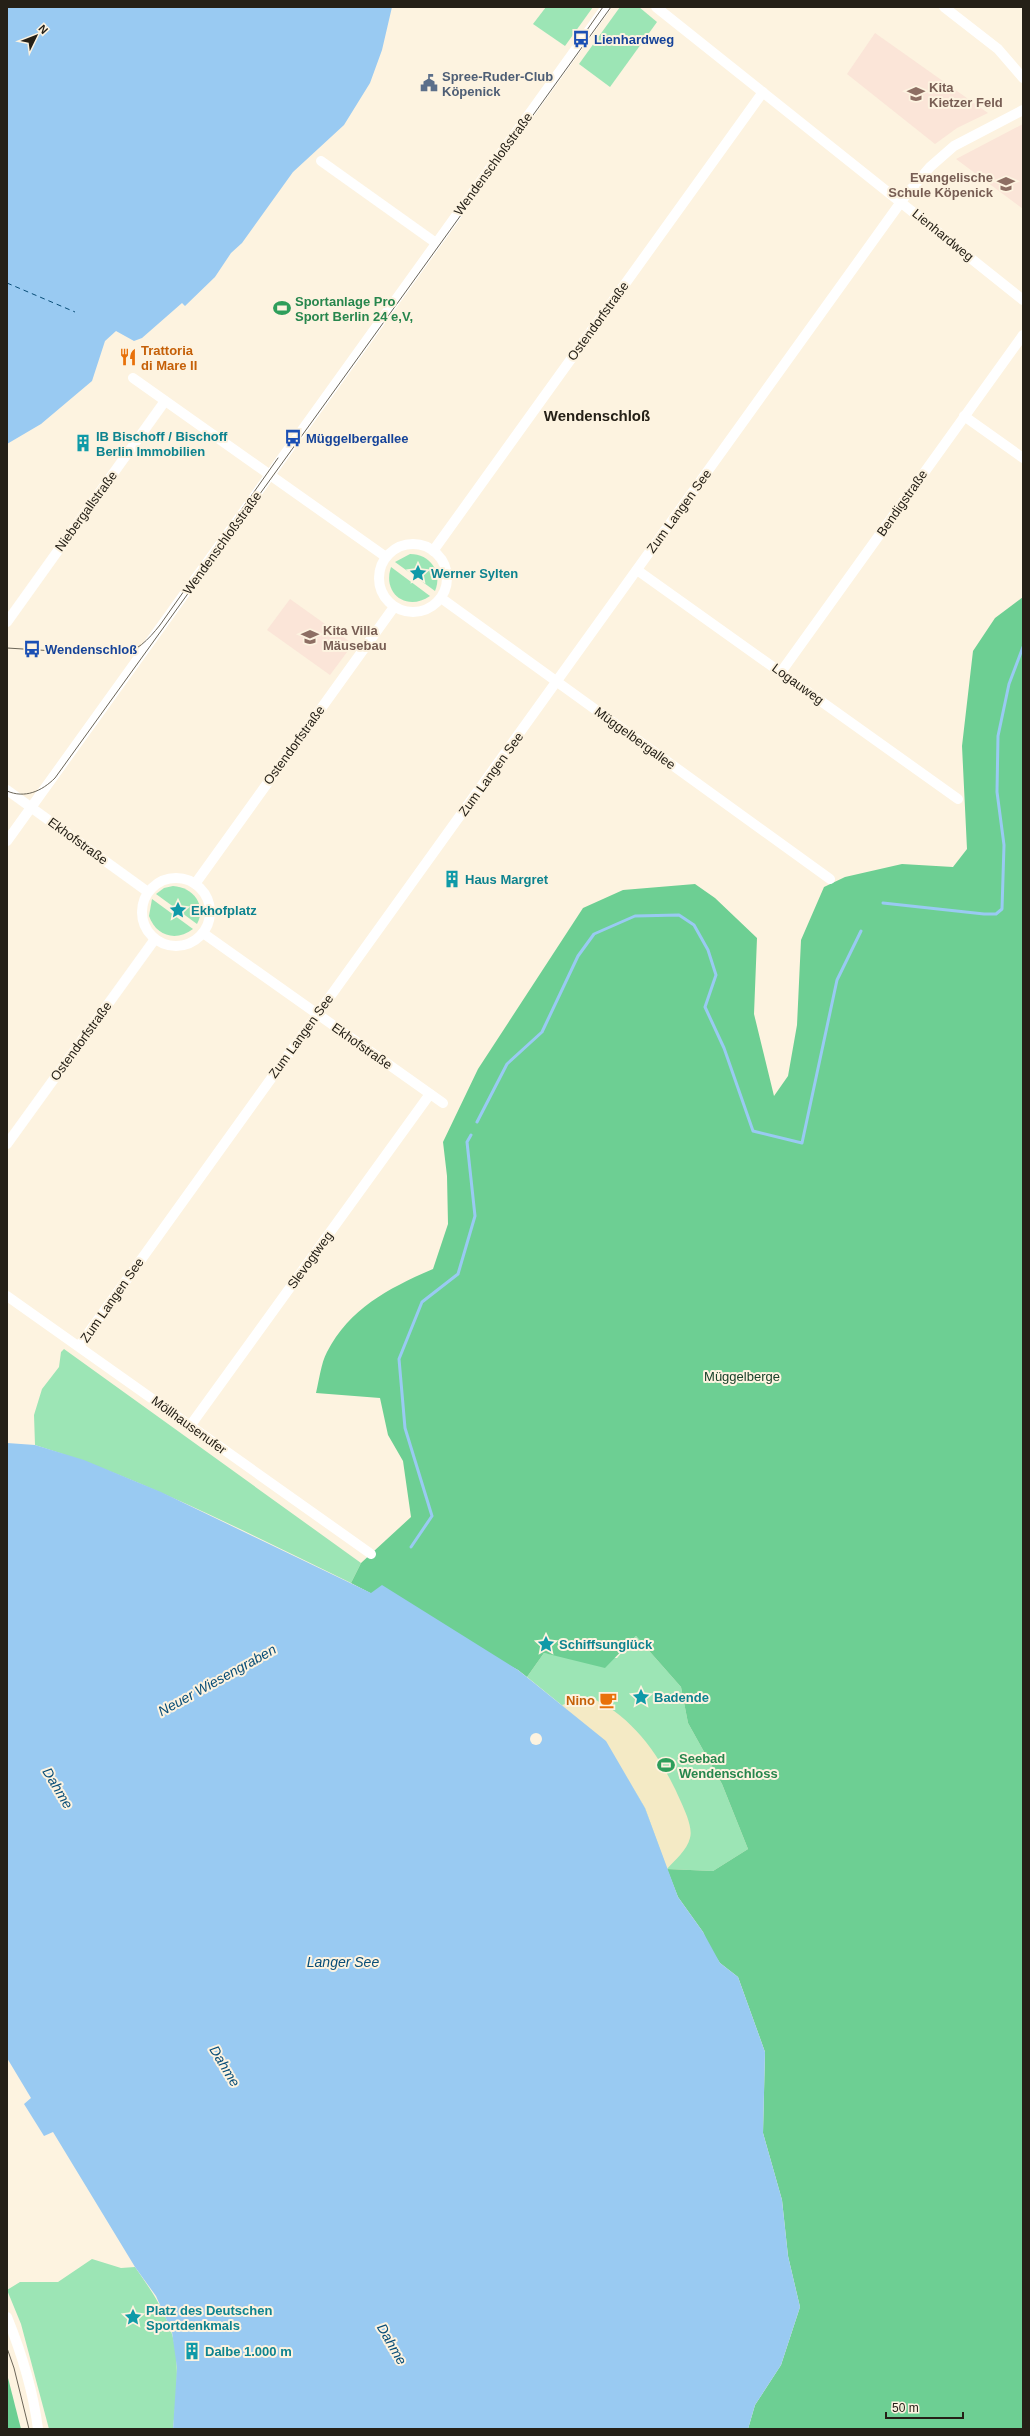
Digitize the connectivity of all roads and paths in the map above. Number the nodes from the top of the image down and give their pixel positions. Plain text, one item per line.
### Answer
1 (606, 7) edge
2 (656, 7) edge
3 (944, 7) edge
4 (1023, 78) edge
5 (763, 92) junction
6 (1023, 110) edge
7 (321, 161) dead end
8 (902, 201) junction
9 (436, 243) junction
10 (1023, 300) edge
11 (1023, 335) edge
12 (133, 378) dead end
13 (165, 400) junction
14 (964, 416) junction
15 (1023, 458) edge
16 (270, 475) junction
17 (433, 551) junction
18 (386, 557) junction
19 (637, 570) junction
20 (441, 598) junction
21 (394, 607) junction
22 (7, 622) edge
23 (781, 672) junction
24 (557, 682) junction
25 (7, 790) edge
26 (958, 799) dead end
27 (30, 808) junction
28 (7, 841) edge
29 (830, 879) dead end
30 (195, 884) junction
31 (148, 892) junction
32 (203, 933) junction
33 (155, 939) junction
34 (317, 1014) junction
35 (430, 1094) junction
36 (443, 1103) dead end
37 (7, 1144) edge
38 (7, 1296) edge
39 (79, 1346) junction
40 (190, 1426) junction
41 (371, 1554) dead end
42 (7, 2317) edge
43 (38, 2429) edge

1 - 9 street, Wendenschloßstraße
2 - 5 street, Lienhardweg
3 - 4 street
5 - 8 street, Lienhardweg
5 - 17 street, Ostendorfstraße
6 - 8 street, Zum Langen See
7 - 9 street
8 - 10 street, Lienhardweg
8 - 19 street, Zum Langen See
9 - 16 street, Wendenschloßstraße
11 - 14 street, Bendigstraße
12 - 13 street
13 - 16 street
13 - 22 street, Niebergallstraße
14 - 15 street
14 - 23 street, Bendigstraße
16 - 18 street
16 - 27 street, Wendenschloßstraße
17 - 18 street
17 - 20 street
18 - 21 street
19 - 23 street, Logauweg
19 - 24 street, Zum Langen See
20 - 21 street
20 - 24 street, Müggelbergallee
21 - 30 street, Ostendorfstraße
23 - 26 street, Logauweg
24 - 29 street, Müggelbergallee
24 - 34 street, Zum Langen See
25 - 27 street, Ekhofstraße
27 - 28 street, Wendenschloßstraße
27 - 31 street, Ekhofstraße
30 - 31 street
30 - 32 street
31 - 33 street
32 - 33 street
32 - 34 street, Ekhofstraße
33 - 37 street, Ostendorfstraße
34 - 35 street, Ekhofstraße
34 - 39 street, Zum Langen See
35 - 36 street, Ekhofstraße
35 - 40 street, Slevogtweg
38 - 39 street, Möllhausenufer
39 - 40 street, Möllhausenufer
40 - 41 street, Möllhausenufer
42 - 43 street

